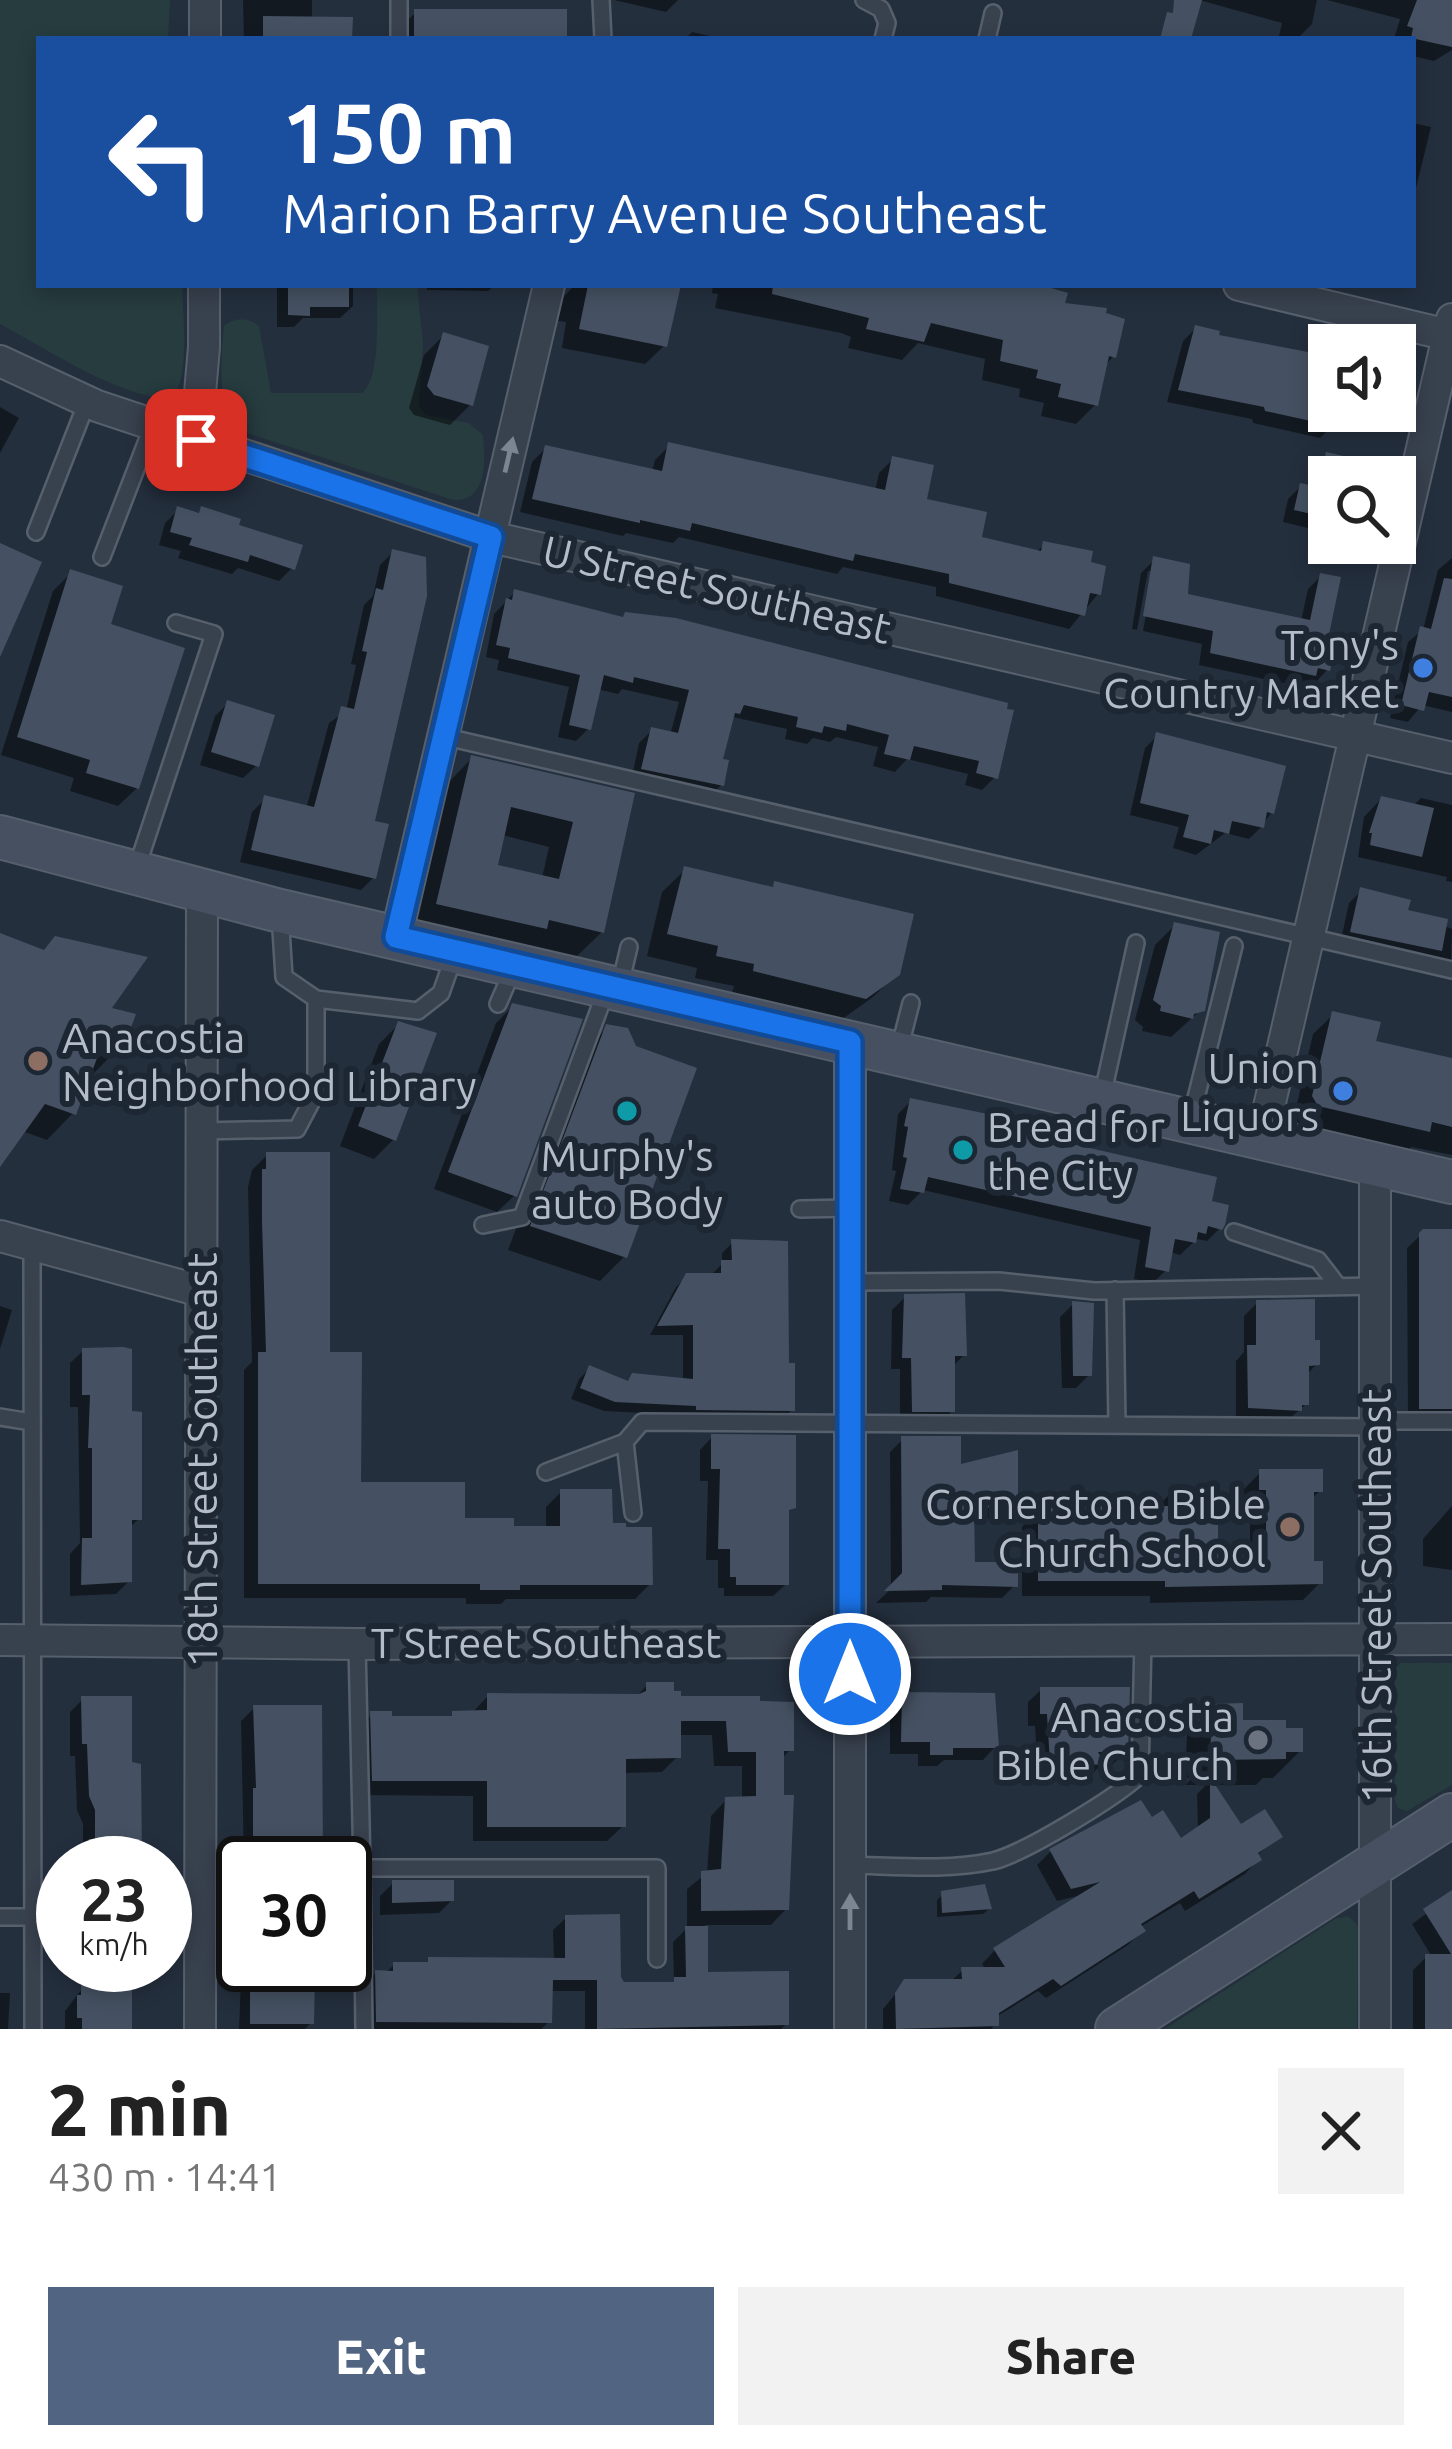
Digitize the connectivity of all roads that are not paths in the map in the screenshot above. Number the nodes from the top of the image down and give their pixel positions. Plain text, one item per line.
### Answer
1 (205, 0) edge
2 (399, 0) edge
3 (601, 0) edge
4 (864, 0) edge
5 (884, 4) edge
6 (994, 13) dead end
7 (205, 36) edge
8 (399, 36) edge
9 (603, 36) edge
10 (884, 36) edge
11 (988, 36) edge
12 (204, 288) edge
13 (548, 288) edge
14 (1253, 288) edge
15 (1451, 330) edge
16 (0, 361) edge
17 (87, 402) junction
18 (153, 425) junction
19 (196, 440) junction
20 (36, 532) dead end
21 (491, 537) junction
22 (103, 557) dead end
23 (176, 622) dead end
24 (442, 736) junction
25 (1354, 736) junction
26 (1452, 758) edge
27 (0, 837) edge
28 (134, 875) junction
29 (202, 892) junction
30 (280, 911) junction
31 (396, 937) junction
32 (1307, 937) junction
33 (1136, 943) dead end
34 (1234, 946) dead end
35 (456, 951) junction
36 (515, 964) junction
37 (1452, 970) edge
38 (619, 974) junction
39 (316, 999) junction
40 (911, 1003) dead end
41 (498, 1004) dead end
42 (850, 1042) junction
43 (898, 1053) junction
44 (1101, 1100) junction
45 (1191, 1121) junction
46 (201, 1131) junction
47 (1262, 1137) junction
48 (1375, 1163) junction
49 (1452, 1182) edge
50 (850, 1208) junction
51 (800, 1209) dead end
52 (483, 1225) dead end
53 (1234, 1232) dead end
54 (0, 1236) edge
55 (32, 1246) junction
56 (850, 1282) junction
57 (1338, 1286) junction
58 (1376, 1286) junction
59 (1115, 1290) junction
60 (201, 1291) junction
61 (0, 1417) edge
62 (1452, 1421) edge
63 (31, 1422) junction
64 (1376, 1424) junction
65 (1117, 1425) junction
66 (850, 1426) junction
67 (626, 1442) junction
68 (546, 1472) dead end
69 (633, 1513) dead end
70 (10, 1638) edge
71 (1452, 1639) edge
72 (850, 1640) junction
73 (1143, 1640) junction
74 (1375, 1640) junction
75 (201, 1642) junction
76 (357, 1644) junction
77 (1452, 1815) edge
78 (361, 1836) edge
79 (850, 1865) junction
80 (1375, 1865) junction
81 (372, 1868) edge
82 (0, 1917) edge
83 (32, 1917) junction
84 (657, 1959) dead end
85 (364, 1992) edge
86 (33, 2029) edge
87 (200, 2029) edge
88 (364, 2029) edge
89 (850, 2029) edge
90 (1118, 2029) edge
91 (1375, 2029) edge

1 - 7 street
2 - 8 lane
3 - 9 lane
4 - 5 lane
5 - 10 lane
6 - 11 lane
12 - 19 street
21 -> 13 street
14 - 15 street
15 - 25 street
16 - 17 street, U Street Southeast
17 - 18 street, U Street Southeast
17 - 20 lane
18 - 19 street, U Street Southeast
18 - 22 lane
19 - 21 street, U Street Southeast
21 - 24 street
21 - 25 street, U Street Southeast
23 - 28 lane
24 - 31 street
24 - 32 lane
25 - 26 street, U Street Southeast
25 - 32 street
27 - 28 main road
28 - 29 main road
29 - 30 main road
29 - 46 street, 18th Street Southeast
30 - 31 main road
30 - 39 lane
31 - 35 main road
32 - 37 lane
32 - 47 street
33 - 44 lane
34 - 45 lane
35 - 36 main road
35 - 39 lane
36 - 38 main road
36 - 41 lane
38 - 42 main road
38 - 52 lane
39 - 46 lane
40 - 43 lane
42 - 43 main road
42 - 50 street
43 - 44 main road
44 - 45 main road
45 - 47 main road
46 - 60 street, 18th Street Southeast
47 - 48 main road
48 - 49 main road
48 - 58 street, 16th Street Southeast
50 - 51 lane
50 - 56 street
53 - 57 lane
54 - 55 street
55 - 60 street
55 - 63 lane
56 - 59 lane
56 - 66 street
57 - 58 lane
57 - 59 lane
58 - 64 street, 16th Street Southeast
59 - 65 lane
60 - 75 street, 18th Street Southeast
61 - 63 lane
62 - 64 lane
63 - 70 lane
64 - 65 lane
64 - 74 street, 16th Street Southeast
65 - 66 lane
66 - 67 lane
66 - 72 street
67 - 68 lane
67 - 69 lane
70 - 75 street, T Street Southeast
70 - 83 lane
71 - 74 street, T Street Southeast
72 - 73 street, T Street Southeast
72 - 76 street, T Street Southeast
72 - 79 street
73 - 74 street, T Street Southeast
73 - 79 lane
74 - 80 street, 16th Street Southeast
75 - 76 street, T Street Southeast
75 - 87 street, 18th Street Southeast
76 - 78 lane
77 - 80 main road
89 -> 79 street
80 - 90 main road
80 - 91 street, 16th Street Southeast
81 - 84 lane
82 - 83 lane
83 - 86 lane
85 - 88 lane

